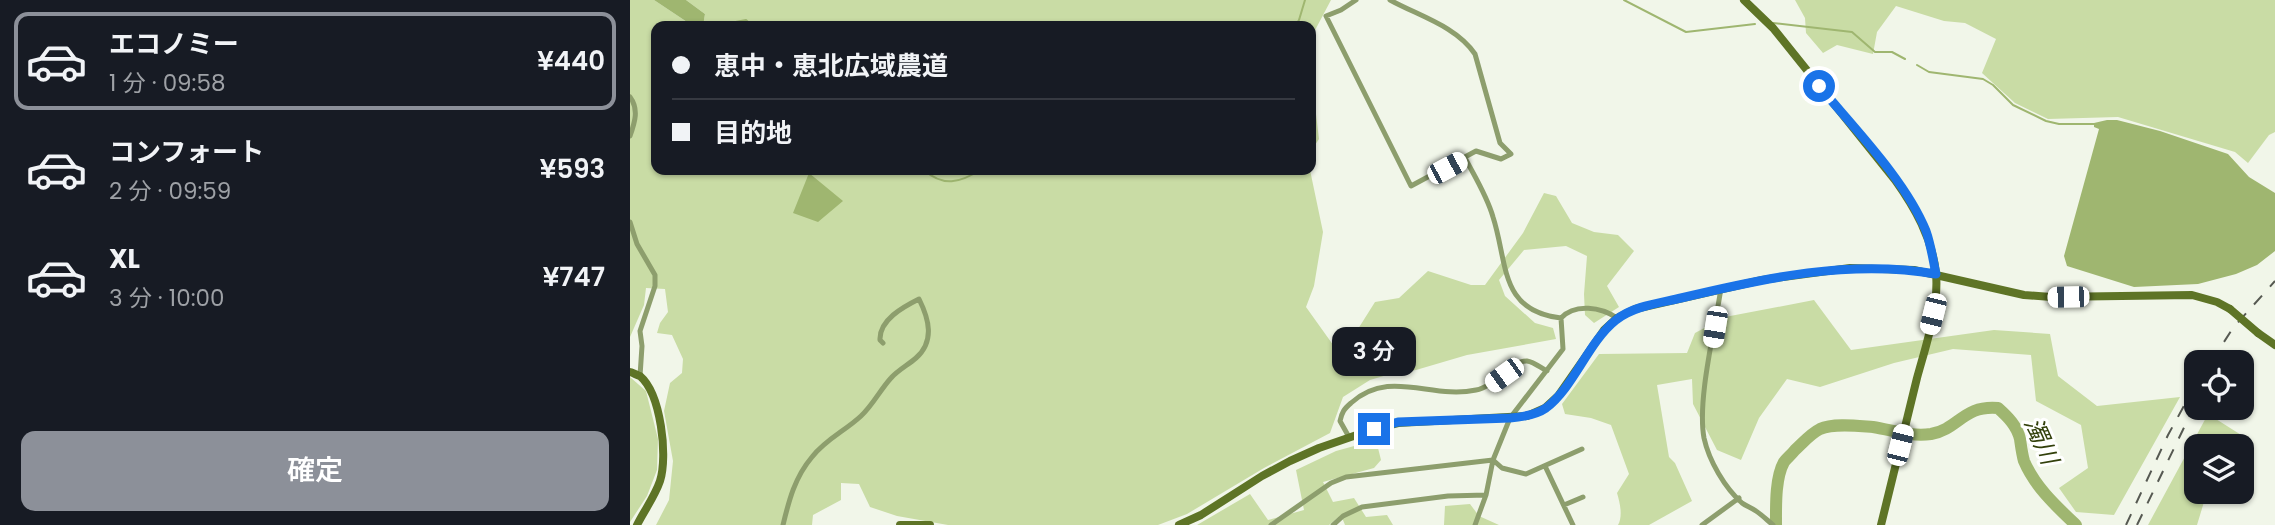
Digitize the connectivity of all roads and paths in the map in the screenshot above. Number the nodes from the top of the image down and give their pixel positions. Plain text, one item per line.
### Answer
1 (1356, 0) edge
2 (1391, 0) edge
3 (1744, 0) edge
4 (630, 97) edge
5 (630, 136) edge
6 (1465, 158) junction
7 (630, 222) edge
8 (1936, 274) junction
9 (1721, 288) junction
10 (1561, 318) junction
11 (1617, 318) junction
12 (883, 343) dead end
13 (2275, 345) edge
14 (1547, 371) junction
15 (630, 372) edge
16 (640, 376) junction
17 (1510, 418) junction
18 (1349, 437) junction
19 (1582, 449) dead end
20 (1493, 460) junction
21 (1545, 466) junction
22 (1486, 495) junction
23 (1583, 497) dead end
24 (1739, 498) junction
25 (1564, 505) junction
26 (636, 525) edge
27 (783, 525) edge
28 (900, 525) edge
29 (930, 525) edge
30 (1180, 525) edge
31 (1271, 525) edge
32 (1333, 525) edge
33 (1475, 525) edge
34 (1573, 525) edge
35 (1702, 525) edge
36 (1773, 525) edge
37 (1881, 525) edge

1 - 6 street
2 - 6 street
3 - 8 street
4 - 5 street
6 - 10 street
7 - 16 street
8 - 9 street
8 - 13 street, bridge
8 - 37 street
9 - 11 street
9 - 24 street
10 - 11 street
10 - 14 street
11 - 17 street
12 - 27 street
14 - 17 street
14 - 18 street
15 - 16 street
16 - 26 street
17 - 18 street
17 - 20 street
18 - 30 street
19 - 21 street
20 - 21 street
20 - 22 street
20 - 31 street
21 - 25 street
22 - 32 street
22 - 33 street
23 - 25 street
24 - 35 street
24 - 36 street
25 - 34 street
28 - 29 street

